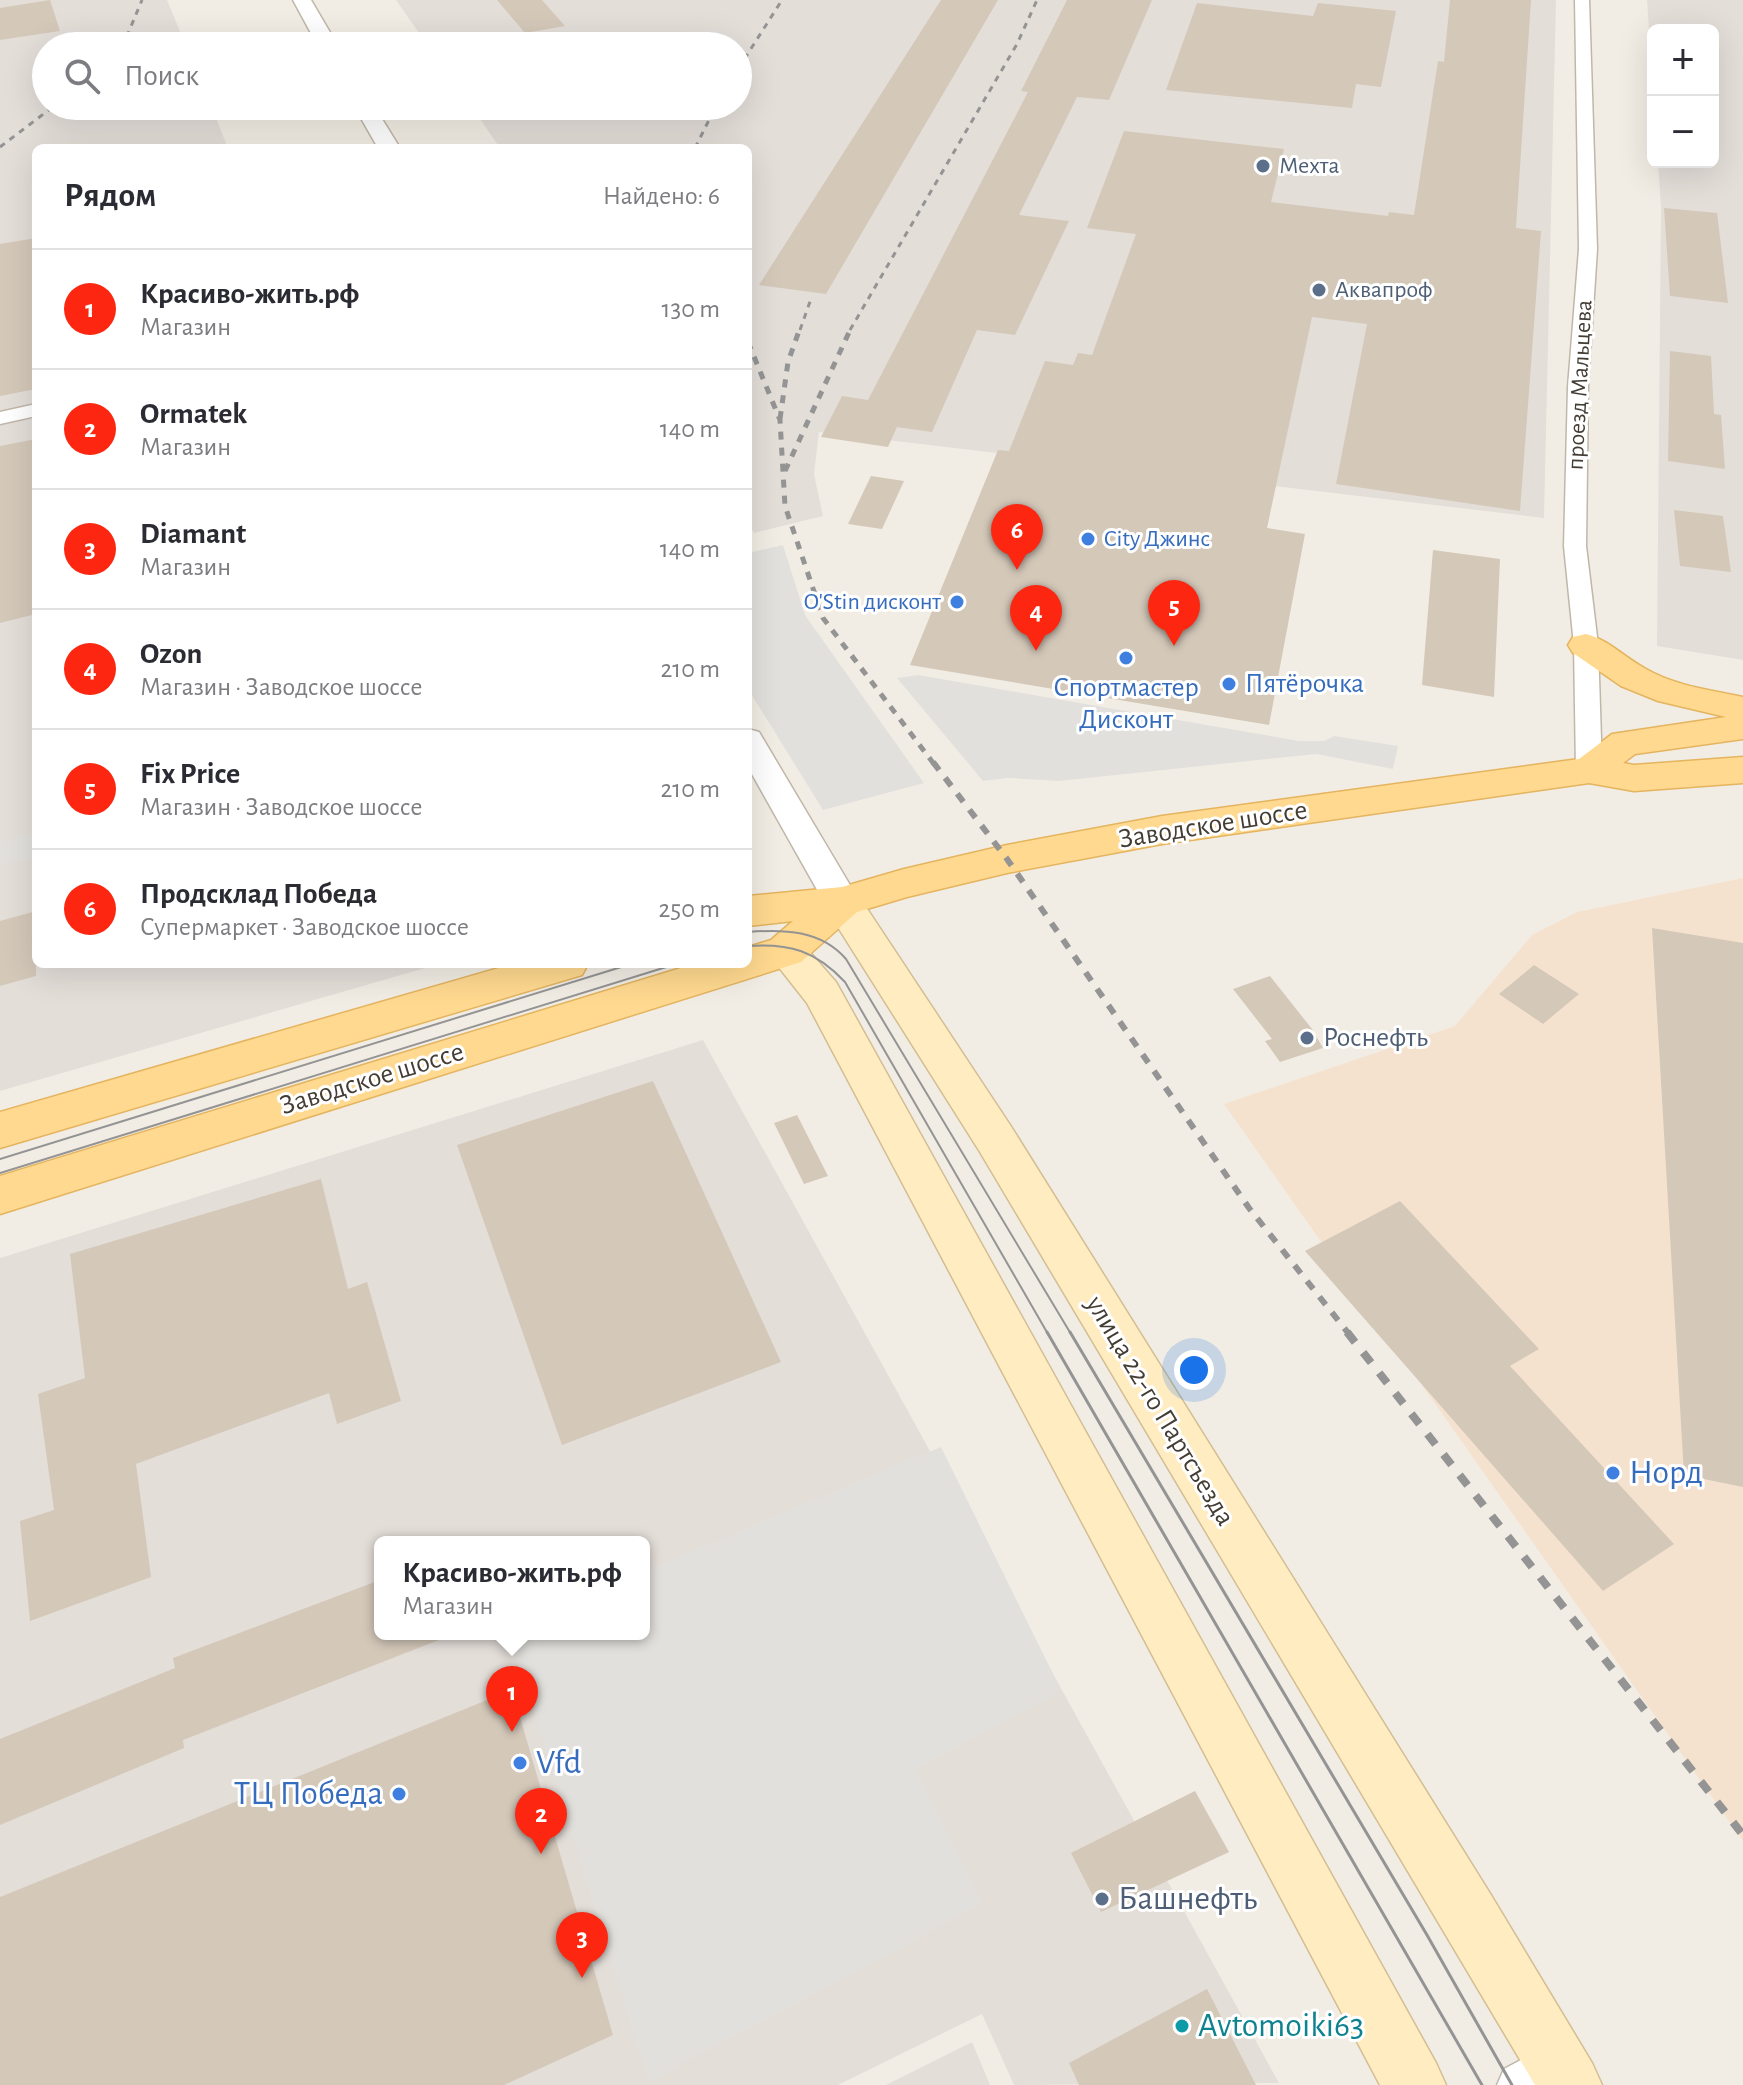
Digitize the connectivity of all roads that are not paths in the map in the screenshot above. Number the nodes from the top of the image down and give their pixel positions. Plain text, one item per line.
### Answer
1 (302, 0) edge
2 (1582, 0) edge
3 (320, 32) edge
4 (372, 120) edge
5 (387, 144) edge
6 (32, 411) edge
7 (0, 418) edge
8 (1586, 645) junction
9 (1743, 709) edge
10 (1743, 727) edge
11 (752, 747) edge
12 (1589, 770) junction
13 (1743, 770) edge
14 (842, 902) junction
15 (752, 911) edge
16 (759, 959) edge
17 (553, 968) edge
18 (730, 968) edge
19 (0, 1130) edge
20 (0, 1195) edge
21 (1549, 2078) edge
22 (1414, 2085) edge

1 - 3 street
2 - 8 street, проезд Мальцева
4 - 5 street
6 - 7 street
8 - 9 main road
8 - 12 street, проезд Мальцева
10 - 12 main road, Заводское шоссе
11 - 14 street, улица 22-го Партсъезда
12 - 13 main road, Заводское шоссе
12 - 14 main road, Заводское шоссе
14 - 15 main road, Заводское шоссе
14 - 16 main road, Заводское шоссе
14 - 21 main road, улица 22-го Партсъезда
16 - 22 main road
17 - 19 main road, Заводское шоссе
18 - 20 main road, Заводское шоссе

